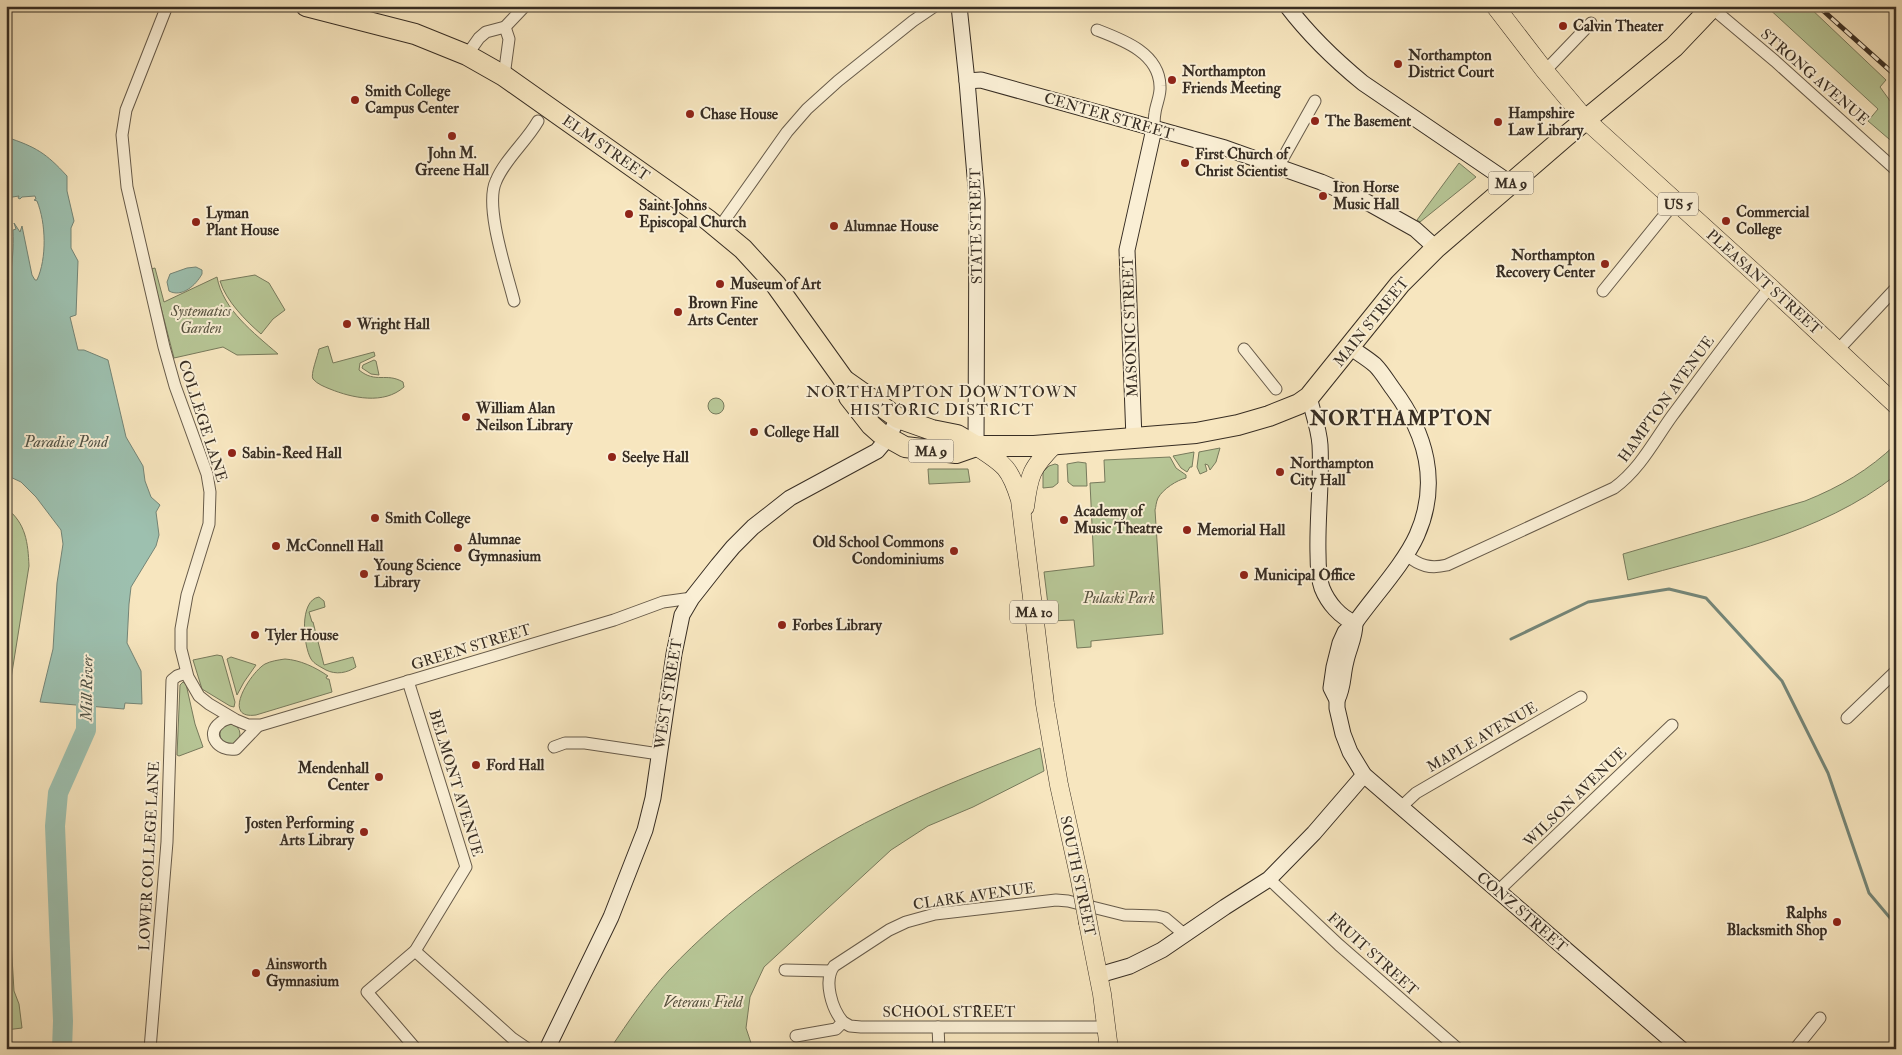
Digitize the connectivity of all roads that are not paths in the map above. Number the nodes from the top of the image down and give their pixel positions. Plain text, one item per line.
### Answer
1 (167, 6) edge
2 (306, 6) edge
3 (525, 6) edge
4 (935, 6) edge
5 (959, 6) edge
6 (1287, 6) edge
7 (1495, 6) edge
8 (1713, 7) edge
9 (333, 10) edge
10 (1591, 23) dead end
11 (505, 27) junction
12 (1097, 30) dead end
13 (467, 54) junction
14 (1544, 71) junction
15 (504, 76) junction
16 (967, 81) junction
17 (1315, 100) dead end
18 (1586, 120) junction
19 (538, 121) dead end
20 (1154, 129) junction
21 (1278, 167) junction
22 (1896, 170) edge
23 (1510, 183) junction
24 (1676, 202) junction
25 (719, 228) junction
26 (1436, 248) junction
27 (1770, 287) junction
28 (1896, 288) edge
29 (1603, 291) dead end
30 (514, 301) dead end
31 (1350, 346) junction
32 (1244, 349) dead end
33 (1838, 350) junction
34 (844, 380) junction
35 (1276, 389) dead end
36 (1309, 397) junction
37 (1896, 405) edge
38 (898, 418) junction
39 (888, 438) junction
40 (1134, 438) junction
41 (1055, 444) junction
42 (976, 446) junction
43 (1024, 520) junction
44 (1406, 555) junction
45 (692, 598) junction
46 (1356, 623) junction
47 (1896, 671) edge
48 (186, 673) junction
49 (408, 681) junction
50 (1581, 697) dead end
51 (232, 718) junction
52 (1847, 718) dead end
53 (1672, 725) dead end
54 (258, 726) junction
55 (554, 747) dead end
56 (659, 754) junction
57 (1364, 775) junction
58 (1401, 806) junction
59 (1269, 879) junction
60 (1498, 891) junction
61 (1185, 935) junction
62 (414, 951) junction
63 (786, 970) dead end
64 (830, 971) junction
65 (1098, 975) junction
66 (1820, 1018) dead end
67 (843, 1022) junction
68 (938, 1027) junction
69 (1107, 1028) junction
70 (796, 1036) dead end
71 (150, 1049) edge
72 (416, 1049) edge
73 (528, 1049) edge
74 (546, 1049) edge
75 (939, 1049) edge
76 (1109, 1049) edge
77 (1458, 1049) edge
78 (1681, 1049) edge
79 (1795, 1049) edge

1 - 48 street, COLLEGE LANE
2 - 9 highway, ELM STREET / MA 9
3 - 11 street
4 - 25 street
5 - 16 main road, STATE STREET
6 - 23 main road
7 - 14 main road, US 5
8 - 18 highway, MAIN STREET / MA 9
8 - 22 street, STRONG AVENUE
9 - 13 highway, ELM STREET / MA 9
10 - 14 street
11 - 13 street
11 - 15 street
12 - 20 street
13 - 15 highway, ELM STREET / MA 9
14 - 18 main road, US 5
15 - 25 highway, ELM STREET / MA 9
16 - 20 main road, CENTER STREET
16 - 42 main road, STATE STREET
17 - 21 street
18 - 23 highway, MAIN STREET / MA 9
18 - 24 main road, PLEASANT STREET / US 5
19 - 30 street
20 - 21 main road, CENTER STREET
20 - 40 main road, MASONIC STREET
21 - 26 main road, CENTER STREET
23 - 26 highway, MAIN STREET / MA 9
24 - 27 main road, PLEASANT STREET / US 5
24 - 29 street
25 - 34 highway, ELM STREET / MA 9
26 - 31 highway, MAIN STREET / MA 9
27 - 33 main road, PLEASANT STREET / US 5
27 - 44 street, HAMPTON AVENUE
28 - 33 street
31 - 36 highway, MAIN STREET / MA 9
31 - 44 main road, CONZ STREET
32 - 35 street
33 - 37 main road, PLEASANT STREET / US 5
34 - 38 highway, ELM STREET
34 - 39 highway, ELM STREET / MA 9
36 - 40 highway, MAIN STREET / MA 9
36 - 46 main road
38 - 39 main road, WEST STREET
38 - 42 highway, MAIN STREET
39 - 42 highway, MAIN STREET / MA 9
39 - 45 main road, WEST STREET
40 - 41 highway, MAIN STREET / MA 9
41 - 42 highway, MAIN STREET
41 - 43 main road, MA 10
42 - 43 main road, MA 10
43 - 65 main road, SOUTH STREET / MA 10, bridge
44 - 46 main road, CONZ STREET
45 - 49 street, GREEN STREET
45 - 56 main road, WEST STREET
46 - 57 main road, CONZ STREET
47 - 52 street
48 - 51 street
48 - 71 street, LOWER COLLEGE LANE
49 - 54 street, GREEN STREET
49 - 62 street, BELMONT AVENUE
50 - 58 street, MAPLE AVENUE
51 - 54 street
51 - 54 street, GREEN STREET
53 - 60 street, WILSON AVENUE
55 - 56 street
56 - 74 main road, WEST STREET
57 - 58 main road, CONZ STREET
57 - 59 main road
58 - 60 main road, CONZ STREET
59 - 61 main road
59 - 77 street, FRUIT STREET
60 - 78 main road, CONZ STREET
61 - 64 street, CLARK AVENUE
61 - 65 main road
62 - 72 street, BELMONT AVENUE
62 - 73 street
63 - 64 street
64 - 67 street
65 - 69 main road, SOUTH STREET / MA 10
66 - 79 street
67 - 68 street, SCHOOL STREET
67 - 70 street
68 - 69 street, SCHOOL STREET
68 - 75 street
69 - 76 main road, SOUTH STREET / MA 10

